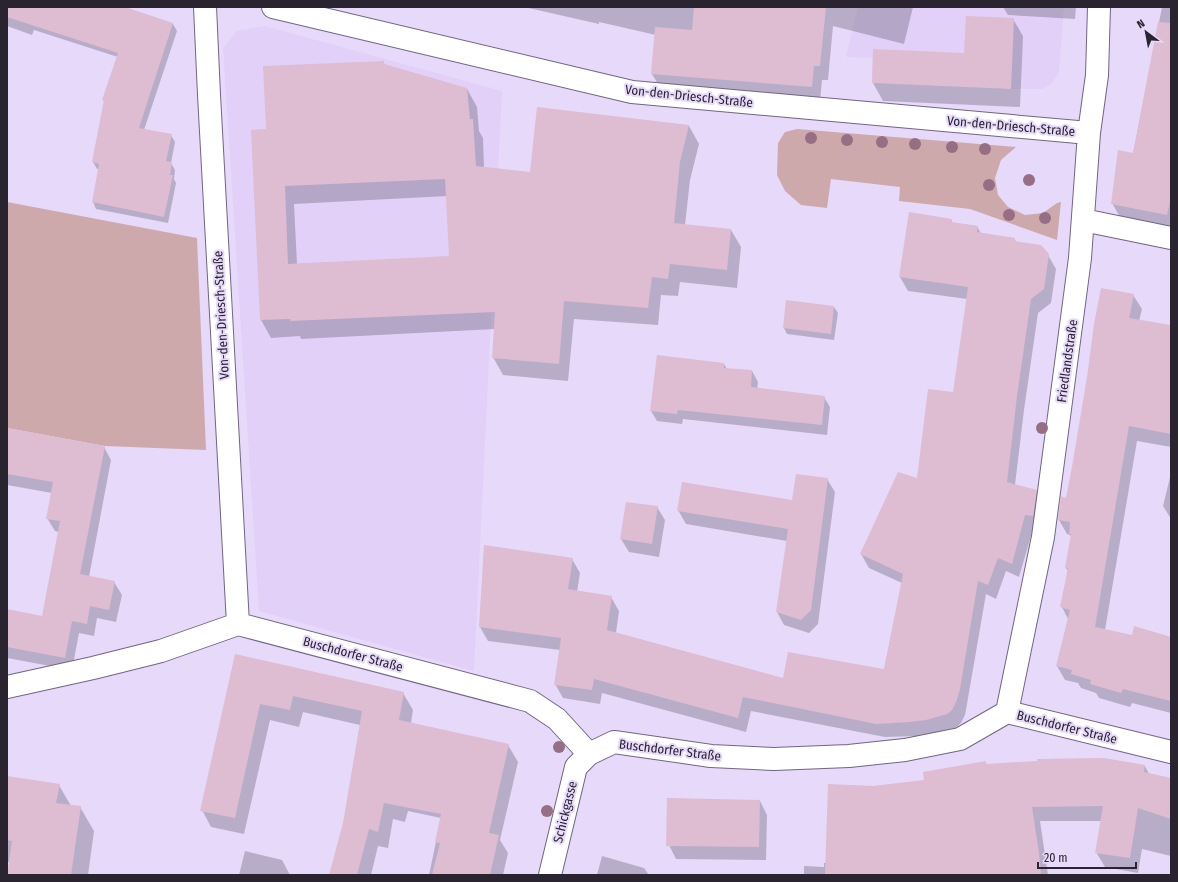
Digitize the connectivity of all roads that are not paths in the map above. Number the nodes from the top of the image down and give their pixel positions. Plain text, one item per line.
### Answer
1 (205, 7) edge
2 (272, 7) edge
3 (1099, 7) edge
4 (1089, 133) junction
5 (1083, 220) junction
6 (1171, 238) edge
7 (238, 624) junction
8 (7, 687) edge
9 (1007, 712) junction
10 (1171, 752) edge
11 (589, 754) junction
12 (550, 875) edge

1 - 7 street, Von-den-Driesch-Straße
2 - 4 street, Von-den-Driesch-Straße
3 - 4 street, Friedlandstraße
4 - 5 street, Friedlandstraße
5 - 6 street
5 - 9 street, Friedlandstraße
7 - 8 street
7 - 11 street, Buschdorfer Straße
9 - 10 street, Buschdorfer Straße
9 - 11 street, Buschdorfer Straße
11 - 12 street, Schickgasse

